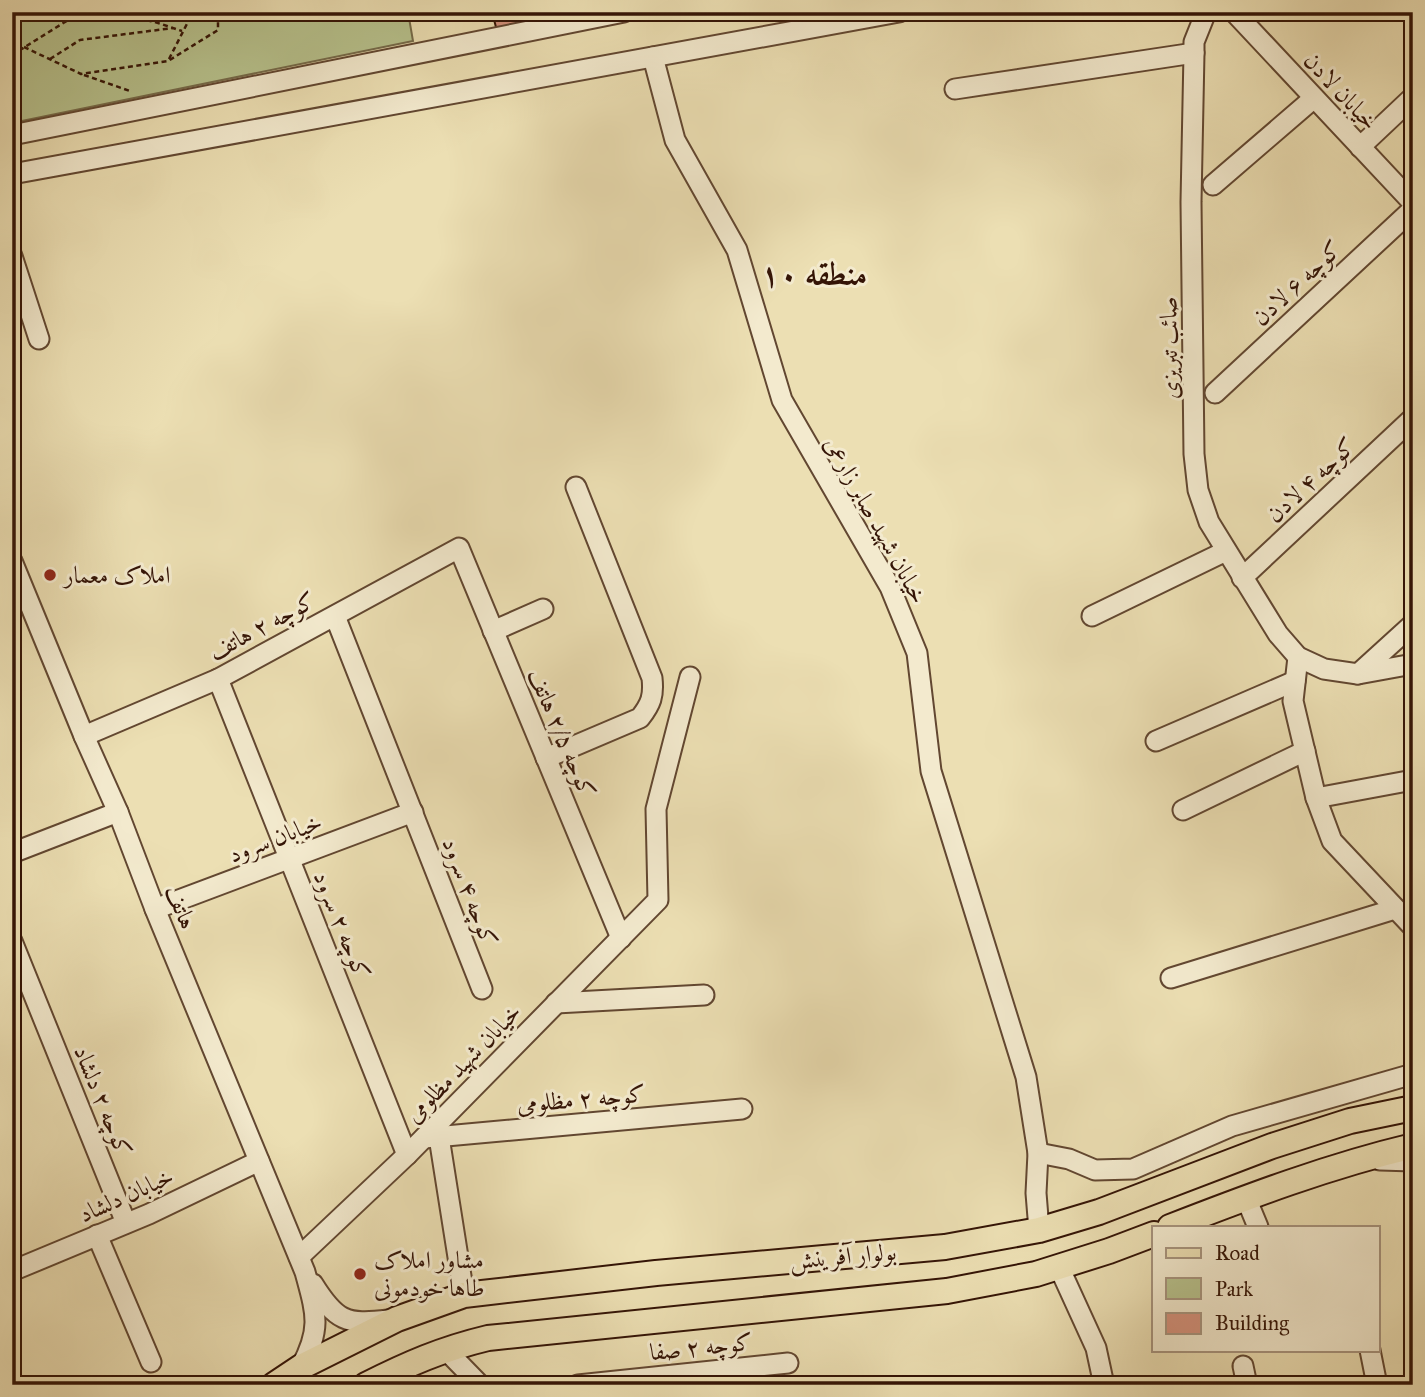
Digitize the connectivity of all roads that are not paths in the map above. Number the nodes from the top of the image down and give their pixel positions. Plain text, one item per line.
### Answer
1 (624, 12) edge
2 (900, 12) edge
3 (1193, 12) edge
4 (1206, 12) edge
5 (1234, 12) edge
6 (1194, 47) junction
7 (653, 57) junction
8 (955, 89) dead end
9 (1413, 97) edge
10 (1314, 98) junction
11 (12, 135) edge
12 (1360, 147) junction
13 (12, 174) edge
14 (1213, 185) dead end
15 (1413, 203) edge
16 (1413, 209) edge
17 (12, 256) edge
18 (39, 339) dead end
19 (1215, 393) dead end
20 (1413, 418) edge
21 (576, 487) dead end
22 (459, 548) joint
23 (1226, 551) junction
24 (12, 561) edge
25 (1242, 578) junction
26 (543, 609) dead end
27 (335, 616) junction
28 (1092, 616) dead end
29 (1413, 624) edge
30 (493, 631) junction
31 (1298, 657) junction
32 (1413, 664) edge
33 (1358, 674) junction
34 (690, 677) dead end
35 (218, 679) junction
36 (1295, 681) junction
37 (84, 736) junction
38 (1156, 741) dead end
39 (1305, 751) junction
40 (546, 758) junction
41 (1413, 780) edge
42 (1316, 798) junction
43 (1183, 810) dead end
44 (118, 812) junction
45 (412, 812) junction
46 (12, 853) edge
47 (290, 859) junction
48 (155, 909) junction
49 (1395, 909) junction
50 (1413, 927) edge
51 (621, 938) junction
52 (12, 941) edge
53 (1171, 978) dead end
54 (482, 989) dead end
55 (704, 995) dead end
56 (556, 1003) junction
57 (1413, 1074) edge
58 (1413, 1108) edge
59 (742, 1110) dead end
60 (431, 1137) junction
61 (1413, 1146) edge
62 (1038, 1153) junction
63 (407, 1155) junction
64 (1355, 1160) junction
65 (259, 1161) junction
66 (1413, 1161) edge
67 (1245, 1198) junction
68 (126, 1223) junction
69 (1173, 1226) edge
70 (1258, 1226) edge
71 (1039, 1230) junction
72 (1152, 1235) edge
73 (97, 1236) junction
74 (302, 1264) junction
75 (1059, 1267) junction
76 (12, 1271) edge
77 (464, 1295) junction
78 (397, 1319) junction
79 (445, 1349) junction
80 (1370, 1352) edge
81 (151, 1362) dead end
82 (788, 1363) dead end
83 (301, 1367) junction
84 (274, 1385) edge
85 (366, 1385) edge
86 (480, 1385) edge
87 (578, 1385) edge
88 (1104, 1385) edge
89 (1377, 1385) edge

1 - 11 street
2 - 7 street
3 - 6 street
4 - 6 street, صائب تبریزی
5 - 10 street, خیابان لادن
6 - 8 street
6 - 23 street, صائب تبریزی
7 - 13 street
7 - 62 street, خیابان شهید صابر زارعی
9 - 12 street
10 - 12 street, خیابان لادن
10 - 14 street
12 - 15 street, خیابان لادن
16 - 19 street, کوچه ۶ لادن
17 - 18 street
20 - 25 street, کوچه ۴ لادن
21 - 40 street
22 - 27 street, کوچه ۲ هاتف
22 - 30 street, کوچه ۲/۵ هاتف
23 - 25 street, صائب تبریزی
23 - 28 street
24 - 37 street, هاتف
25 - 31 street, صائب تبریزی
26 - 30 street
27 - 35 street, کوچه ۲ هاتف
27 - 45 street, کوچه ۴ سرود
29 - 33 street
30 - 40 street, کوچه ۲/۵ هاتف
31 - 33 street
31 - 36 street
32 - 33 street
34 - 51 street, خیابان شهید مظلومی
35 - 37 street, کوچه ۲ هاتف
35 - 47 street, کوچه ۲ سرود
36 - 38 street
36 - 39 street
37 - 44 street, هاتف
39 - 42 street
39 - 43 street
40 - 51 street, کوچه ۲/۵ هاتف
41 - 42 street
42 - 49 street
44 - 46 street
44 - 48 street, هاتف
45 - 47 street, خیابان سرود
45 - 54 street, کوچه ۴ سرود
47 - 48 street, خیابان سرود
47 - 63 street, کوچه ۲ سرود
48 - 65 street, هاتف
49 - 50 street
49 - 53 street
51 - 56 street, خیابان شهید مظلومی
52 - 68 street, کوچه ۲ دلشاد
55 - 56 street
56 - 60 street, خیابان شهید مظلومی
57 - 62 street
58 - 71 main road, بولوار آفرینش
59 - 60 street, کوچه ۲ مظلومی
60 - 63 street, خیابان شهید مظلومی
60 - 77 street
61 - 64 main road
62 - 71 street, خیابان شهید صابر زارعی
63 - 74 street, خیابان شهید مظلومی
64 - 66 street
64 - 67 main road
65 - 68 street, خیابان دلشاد
65 - 74 street, هاتف
67 - 69 main road
67 - 70 street
68 - 73 street, خیابان دلشاد
71 - 77 main road, بولوار آفرینش
72 - 75 main road, بولوار آفرینش
73 - 76 street, خیابان دلشاد
73 - 81 street
74 - 78 street, هاتف
74 - 83 street, هاتف
75 - 79 main road, بولوار آفرینش
75 - 88 street
77 - 78 main road, بولوار آفرینش
78 - 83 main road, بولوار آفرینش
79 - 85 main road, بولوار آفرینش
79 - 86 street
80 - 89 street
82 - 87 street, کوچه ۲ صفا
83 - 84 main road, بولوار آفرینش

